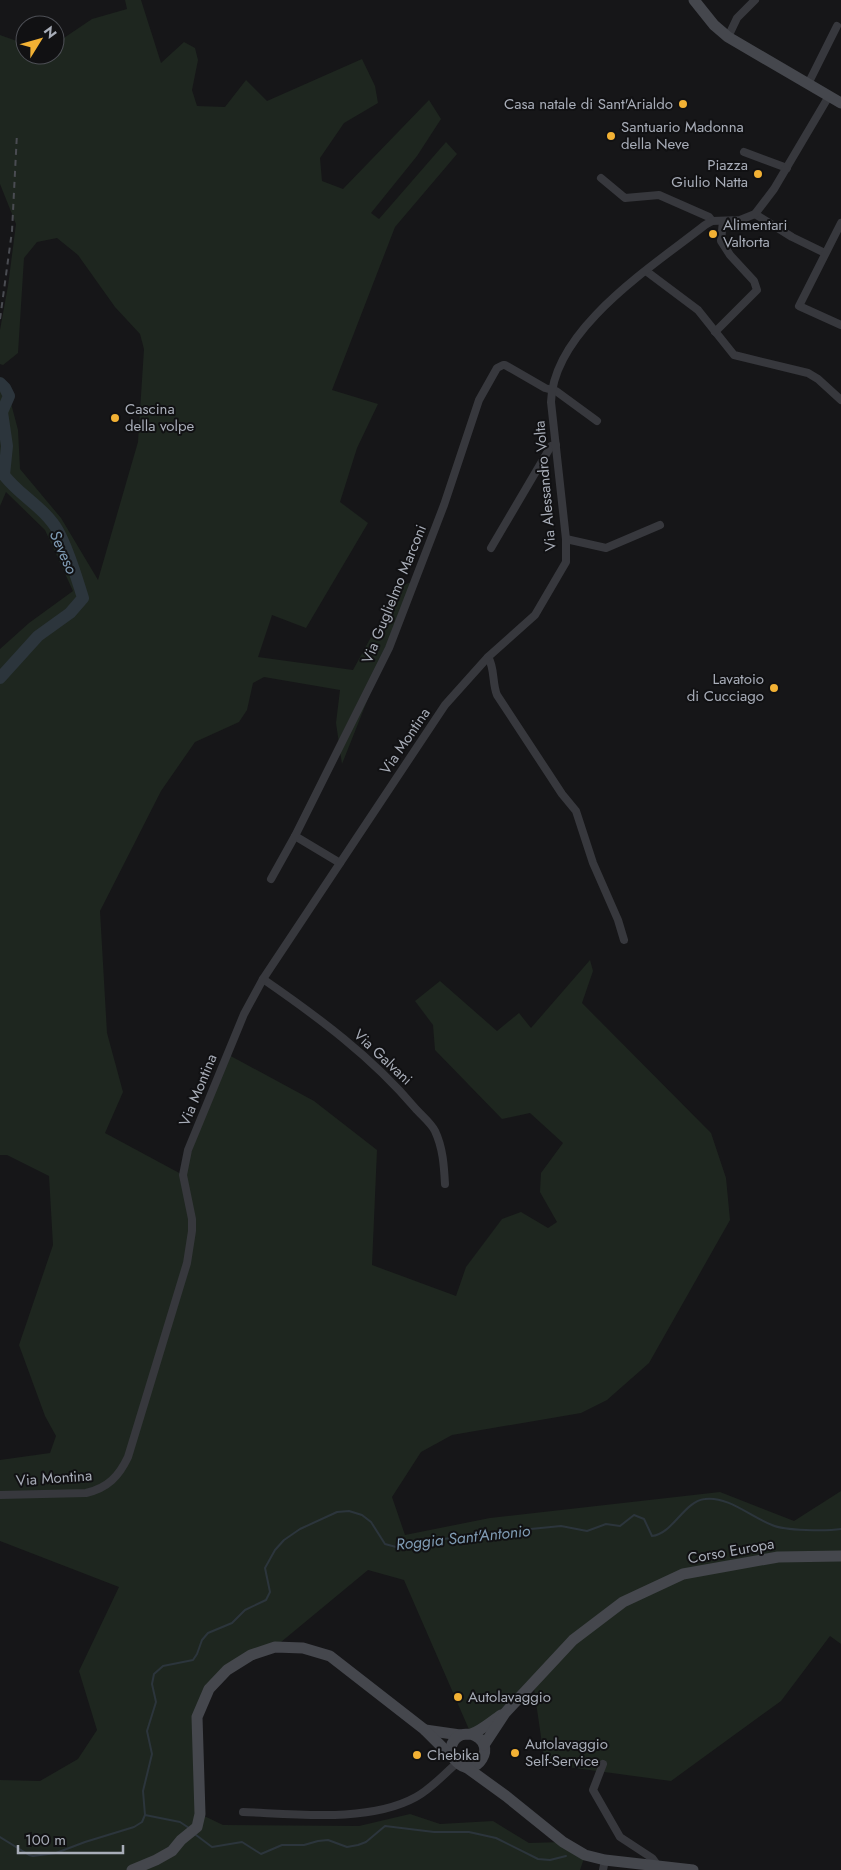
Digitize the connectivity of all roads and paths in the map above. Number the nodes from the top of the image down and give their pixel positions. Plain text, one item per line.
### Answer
1 (694, 0) edge
2 (755, 0) edge
3 (837, 26) dead end
4 (728, 37) junction
5 (808, 84) junction
6 (828, 96) junction
7 (841, 104) edge
8 (744, 152) dead end
9 (786, 168) junction
10 (601, 178) dead end
11 (755, 214) junction
12 (712, 221) junction
13 (724, 222) junction
14 (841, 223) edge
15 (825, 253) junction
16 (646, 271) junction
17 (841, 325) edge
18 (715, 332) junction
19 (551, 390) junction
20 (841, 400) edge
21 (597, 420) dead end
22 (556, 445) junction
23 (660, 524) dead end
24 (566, 539) junction
25 (491, 548) dead end
26 (488, 657) junction
27 (295, 836) junction
28 (340, 863) junction
29 (271, 879) dead end
30 (624, 940) dead end
31 (263, 979) junction
32 (445, 1184) dead end
33 (0, 1495) edge
34 (841, 1556) edge
35 (504, 1713) junction
36 (425, 1730) junction
37 (465, 1734) junction
38 (484, 1745) junction
39 (482, 1759) junction
40 (459, 1762) junction
41 (603, 1764) dead end
42 (491, 1785) junction
43 (243, 1812) dead end
44 (604, 1865) edge
45 (658, 1866) junction
46 (132, 1870) edge
47 (693, 1870) edge

1 - 4 main road
2 - 4 street
3 - 5 street
4 - 5 main road
5 - 6 main road
6 - 7 main road
6 - 9 street
8 - 9 street
9 - 11 street
10 - 12 street
11 - 13 street
11 - 15 street
12 - 13 street
12 - 16 street, Via Alessandro Volta
13 - 18 street
14 - 15 street
15 - 17 street
16 - 18 street
16 - 19 street, Via Alessandro Volta
18 - 20 street
19 - 21 street
19 - 22 street, Via Alessandro Volta
19 - 27 street, Via Guglielmo Marconi
22 - 24 street, Via Alessandro Volta
22 - 25 street
23 - 24 street
24 - 26 street, Via Alessandro Volta
26 - 28 street, Via Montina
26 - 30 street
27 - 28 street
27 - 29 street, Via Guglielmo Marconi
28 - 31 street, Via Montina
31 - 32 street, Via Galvani
31 - 33 street, Via Montina
34 - 35 main road, Corso Europa
35 - 37 main road
35 - 38 main road, Corso Europa
36 - 37 main road
36 - 40 main road
36 - 46 main road
37 - 38 main road
37 - 40 main road
38 - 39 main road
39 - 40 main road
39 - 42 main road
40 - 42 main road
40 - 43 street
41 - 45 street
42 - 44 main road
44 - 45 main road
45 - 47 main road

